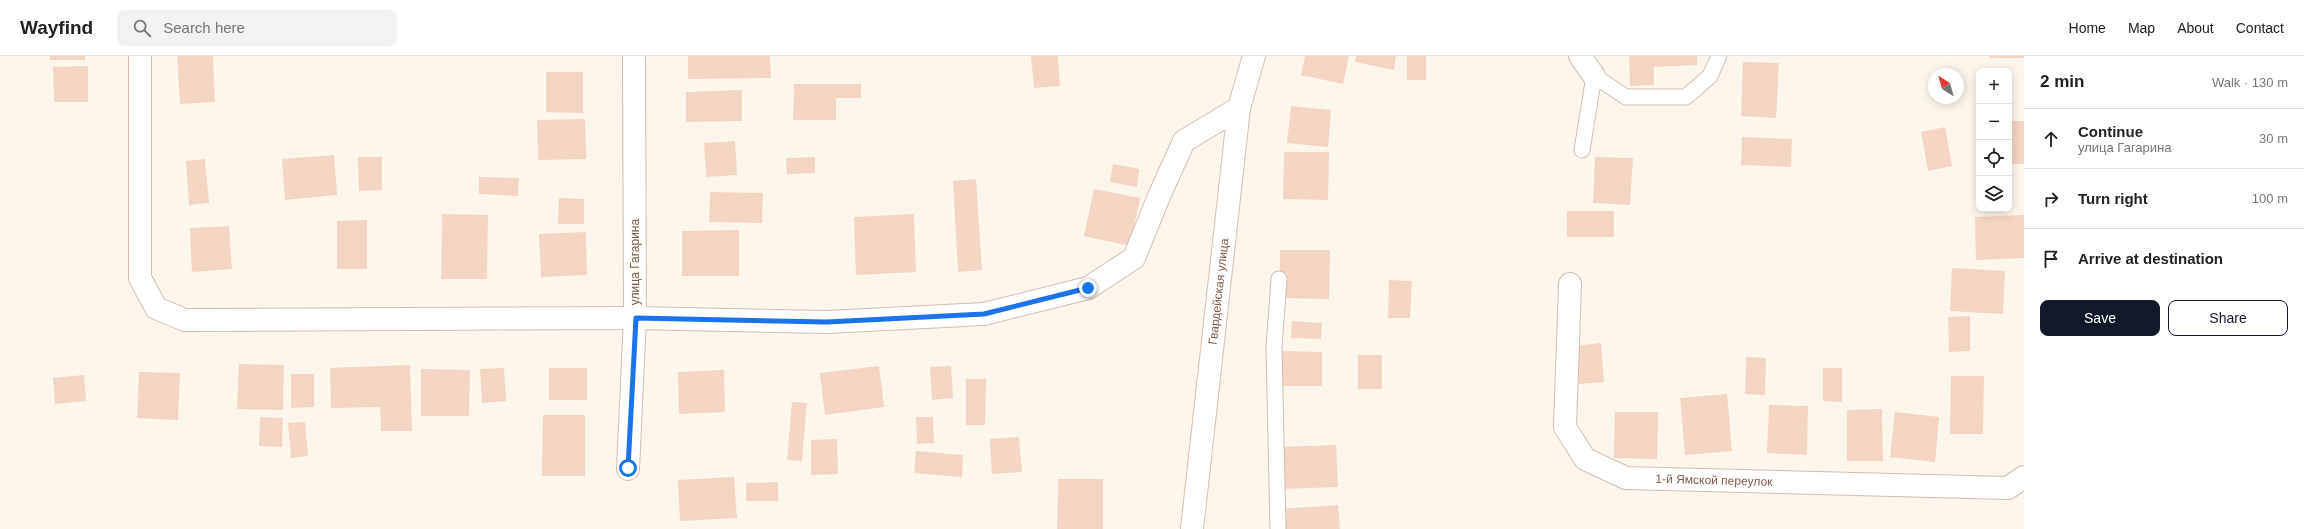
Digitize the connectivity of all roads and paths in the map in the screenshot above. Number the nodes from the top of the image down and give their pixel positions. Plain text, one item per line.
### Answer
1 (140, 56) edge
2 (634, 56) edge
3 (1254, 56) edge
4 (1580, 56) edge
5 (1719, 56) edge
6 (1594, 76) junction
7 (1240, 108) junction
8 (1582, 150) dead end
9 (1279, 279) dead end
10 (1570, 284) dead end
11 (636, 318) junction
12 (628, 468) dead end
13 (2024, 477) edge
14 (1192, 529) edge
15 (1278, 529) edge

1 - 11 street
2 - 11 street, улица Гагарина
3 - 7 street, Гвардейская улица
4 - 6 street
5 - 6 lane
6 - 8 lane
7 - 11 street
7 - 14 street, Гвардейская улица
9 - 15 lane
10 - 13 street, 1-й Ямской переулок
11 - 12 street, улица Гагарина

